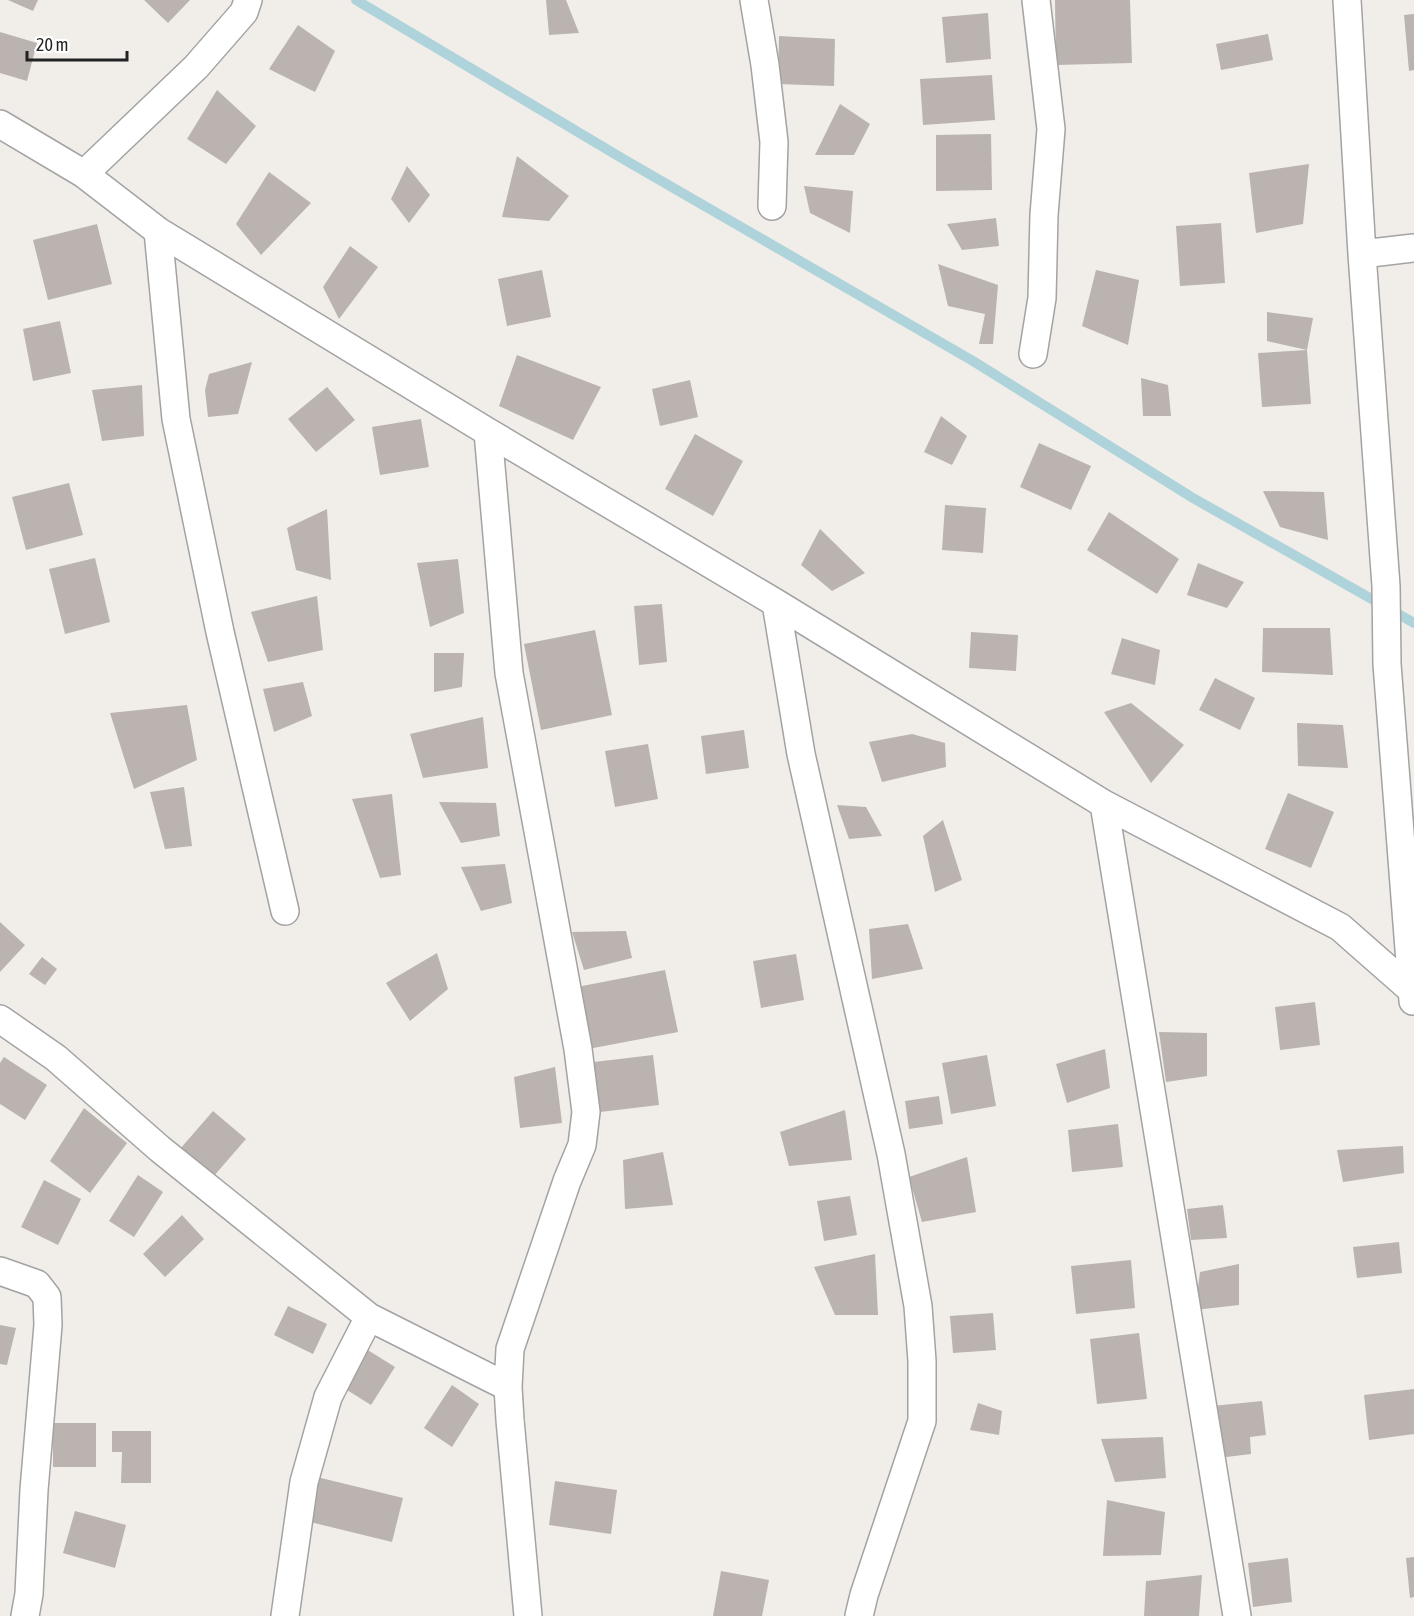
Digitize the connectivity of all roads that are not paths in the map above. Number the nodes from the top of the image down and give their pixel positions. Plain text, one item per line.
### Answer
1 (248, 0) edge
2 (754, 0) edge
3 (1036, 0) edge
4 (1347, 0) edge
5 (0, 124) edge
6 (84, 174) junction
7 (772, 206) dead end
8 (158, 231) junction
9 (1414, 248) edge
10 (1362, 254) junction
11 (1033, 354) dead end
12 (488, 432) junction
13 (776, 603) junction
14 (1104, 804) junction
15 (285, 911) dead end
16 (1413, 998) edge
17 (0, 1019) edge
18 (0, 1271) edge
19 (369, 1317) junction
20 (508, 1387) junction
21 (25, 1616) edge
22 (285, 1616) edge
23 (528, 1616) edge
24 (860, 1616) edge
25 (1237, 1616) edge

1 - 6 street
2 - 7 street
3 - 11 street
4 - 10 street
5 - 6 street
6 - 8 street
8 - 12 street
8 - 15 street
9 - 10 street
10 - 16 street
12 - 13 street
12 - 20 street
13 - 14 street
13 - 24 street
14 - 16 street
14 - 25 street
17 - 19 street
18 - 21 street
19 - 20 street
19 - 22 street
20 - 23 street

